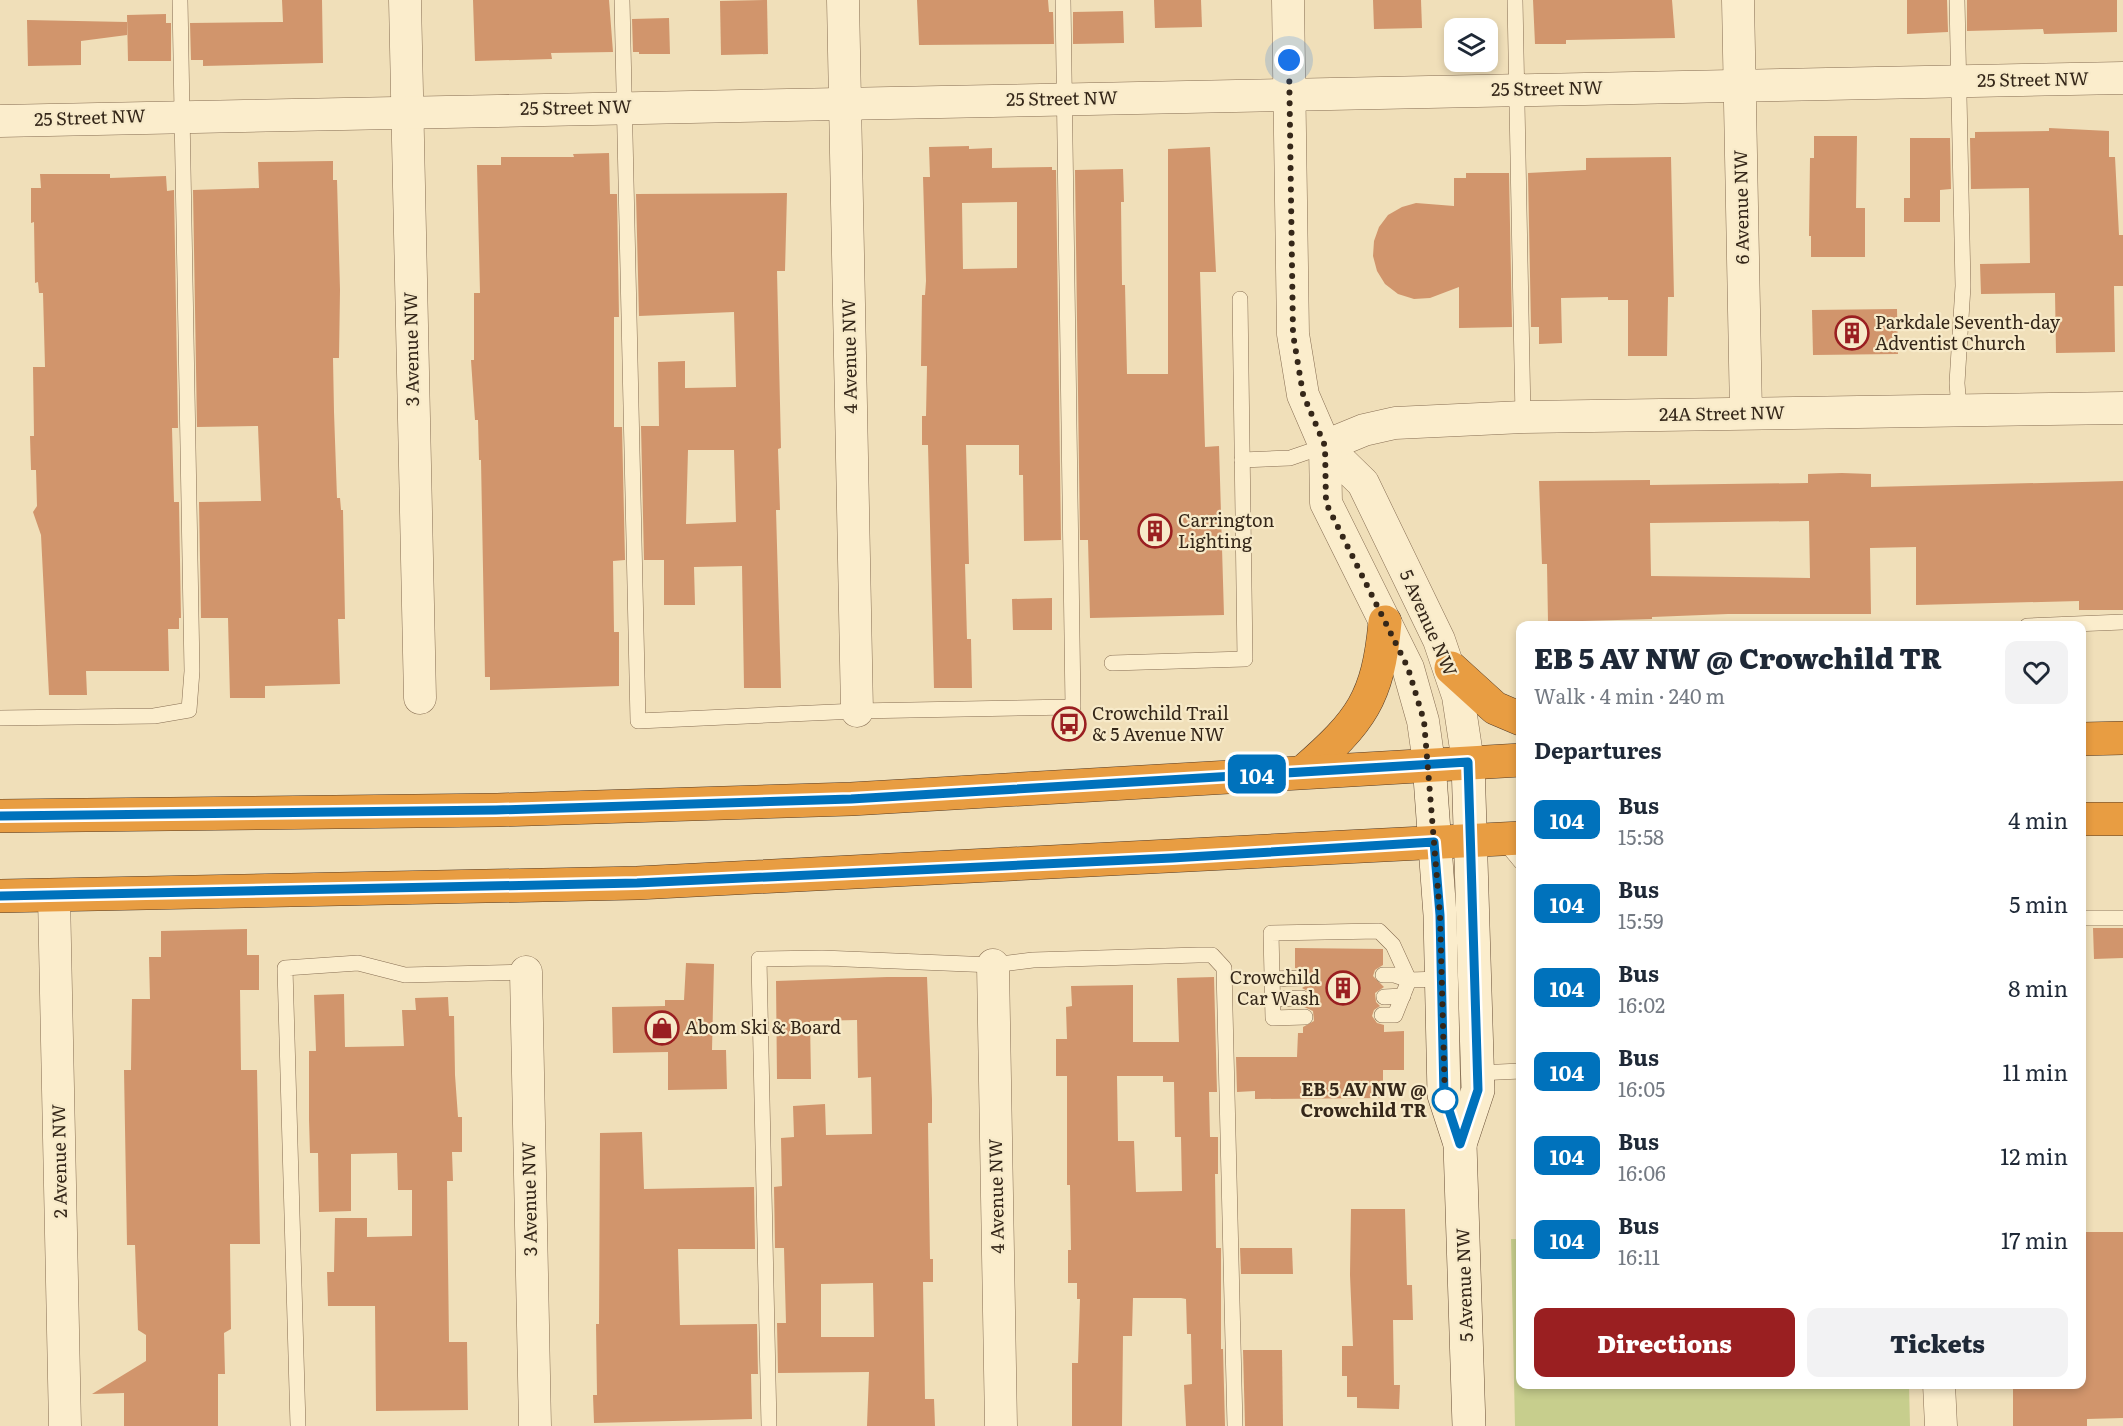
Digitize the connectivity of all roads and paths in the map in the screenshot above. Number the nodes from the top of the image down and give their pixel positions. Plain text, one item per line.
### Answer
1 (180, 0) edge
2 (405, 0) edge
3 (622, 0) edge
4 (843, 0) edge
5 (1063, 0) edge
6 (1288, 0) edge
7 (1515, 0) edge
8 (1738, 0) edge
9 (1957, 0) edge
10 (2123, 78) edge
11 (1959, 82) junction
12 (1740, 87) junction
13 (1517, 89) junction
14 (1290, 95) junction
15 (1065, 99) junction
16 (845, 102) junction
17 (624, 107) junction
18 (407, 111) junction
19 (182, 115) junction
20 (0, 121) edge
21 (1240, 299) dead end
22 (2123, 408) edge
23 (1959, 409) junction
24 (1746, 413) junction
25 (1523, 417) junction
26 (1325, 446) junction
27 (1242, 460) junction
28 (1385, 622) junction
29 (2123, 622) edge
30 (2086, 624) edge
31 (1112, 663) dead end
32 (1451, 668) junction
33 (420, 698) dead end
34 (857, 711) junction
35 (1516, 717) edge
36 (0, 718) edge
37 (2123, 738) edge
38 (2086, 739) edge
39 (1516, 760) edge
40 (1468, 762) junction
41 (1429, 763) junction
42 (1304, 771) junction
43 (0, 816) edge
44 (2086, 819) edge
45 (2123, 819) edge
46 (1434, 842) junction
47 (1504, 845) edge
48 (0, 896) edge
49 (54, 896) junction
50 (2086, 918) edge
51 (2123, 918) edge
52 (993, 965) junction
53 (525, 972) joint
54 (1383, 975) dead end
55 (1302, 978) dead end
56 (1272, 979) junction
57 (1442, 979) junction
58 (1409, 980) junction
59 (1403, 996) junction
60 (1384, 997) dead end
61 (1302, 998) dead end
62 (1273, 999) junction
63 (1382, 1015) dead end
64 (1305, 1017) dead end
65 (1516, 1071) edge
66 (1478, 1073) junction
67 (1460, 1144) junction
68 (1940, 1389) edge
69 (65, 1426) edge
70 (298, 1426) edge
71 (535, 1426) edge
72 (769, 1426) edge
73 (1002, 1426) edge
74 (1235, 1426) edge
75 (1469, 1426) edge
76 (1941, 1426) edge

1 - 19 lane
2 - 18 street, 3 Avenue NW
3 - 17 lane
4 - 16 street, 4 Avenue NW
5 - 15 lane
6 - 14 street, 5 Avenue NW
7 - 13 lane
8 - 12 street, 6 Avenue NW
9 - 11 lane
10 - 11 street, 25 Street NW
11 - 12 street, 25 Street NW
11 - 23 lane
12 - 13 street, 25 Street NW
12 - 24 street, 6 Avenue NW
13 - 14 street, 25 Street NW
13 - 25 lane
14 - 15 street, 25 Street NW
14 - 26 street, 5 Avenue NW
15 - 16 street, 25 Street NW
15 - 34 lane
16 - 17 street, 25 Street NW
16 - 34 street, 4 Avenue NW
17 - 18 street, 25 Street NW
17 - 34 lane
18 - 19 street, 25 Street NW
18 - 33 street, 3 Avenue NW
19 - 20 street, 25 Street NW
19 - 36 lane
21 - 27 lane
22 - 23 street, 24A Street NW
23 - 24 street, 24A Street NW
24 - 25 street, 24A Street NW
25 - 26 street, 24A Street NW
26 - 27 lane
26 - 28 street, 5 Avenue NW
26 - 32 street, 5 Avenue NW
27 - 31 lane
28 - 41 street, 5 Avenue NW
28 - 42 highway
29 - 30 lane
32 - 35 highway
32 - 40 street, 5 Avenue NW
37 - 38 highway
39 - 40 highway
40 - 41 highway
40 - 47 street, 5 Avenue NW
41 - 42 highway
41 - 46 street, 5 Avenue NW
42 - 43 highway
44 - 45 highway
46 - 47 highway
46 - 49 highway
46 - 57 street, 5 Avenue NW
47 - 66 street, 5 Avenue NW
48 - 49 highway
49 - 69 street, 2 Avenue NW
50 - 51 lane
52 - 72 lane
52 - 73 street, 4 Avenue NW
52 - 74 lane
53 - 70 lane
53 - 71 street, 3 Avenue NW
54 - 58 lane
55 - 56 lane
56 - 58 lane
56 - 62 lane
57 - 58 lane
57 - 67 street, 5 Avenue NW
58 - 59 lane
59 - 60 lane
59 - 63 lane
61 - 62 lane
62 - 64 lane
65 - 66 lane
66 - 67 street, 5 Avenue NW
67 - 75 street, 5 Avenue NW
68 - 76 street

